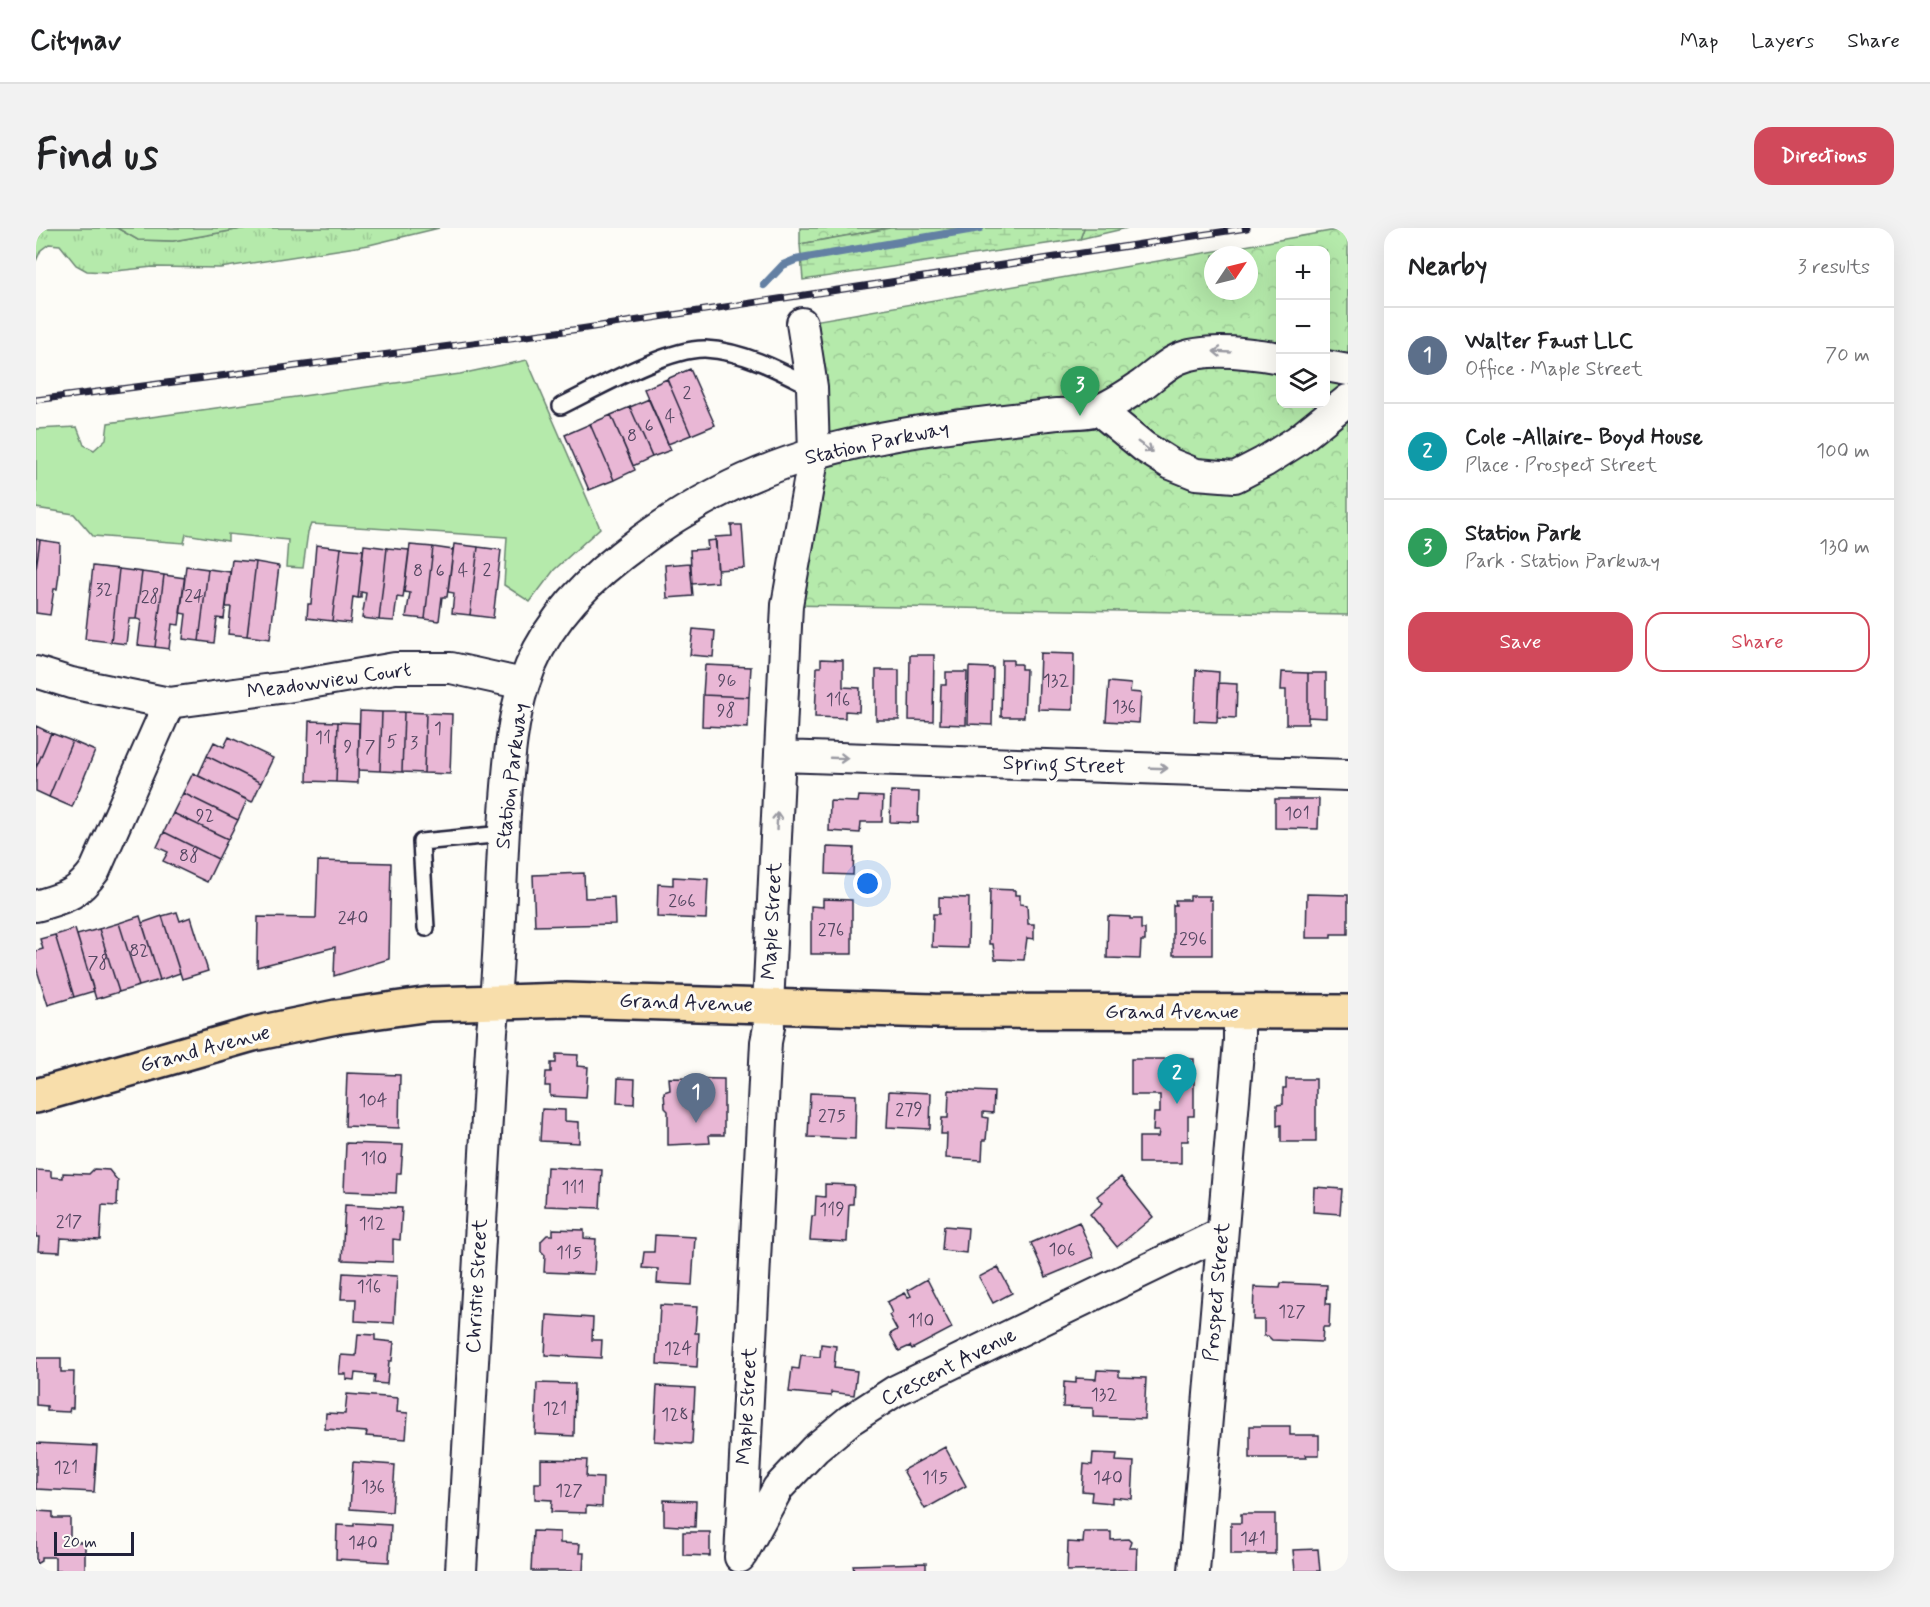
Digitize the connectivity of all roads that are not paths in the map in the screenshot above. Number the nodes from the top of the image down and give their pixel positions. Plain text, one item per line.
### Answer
1 (802, 323) dead end
2 (1276, 357) edge
3 (1330, 367) edge
4 (1348, 370) edge
5 (812, 387) junction
6 (1348, 400) edge
7 (561, 406) dead end
8 (1099, 410) junction
9 (814, 454) junction
10 (36, 672) edge
11 (524, 684) junction
12 (169, 703) junction
13 (780, 756) junction
14 (1348, 775) edge
15 (503, 834) junction
16 (36, 906) edge
17 (426, 928) dead end
18 (496, 1001) junction
19 (768, 1006) junction
20 (1239, 1012) junction
21 (1348, 1012) edge
22 (36, 1096) edge
23 (1222, 1233) junction
24 (739, 1564) edge
25 (461, 1571) edge
26 (1194, 1571) edge

1 - 5 street, Maple Street
2 -> 8 street, Station Parkway
3 - 4 street
5 - 7 lane
5 - 9 street, Maple Street
8 -> 6 street
8 - 9 street, Station Parkway
9 - 11 street, Station Parkway
9 - 13 street, Maple Street
10 - 12 street, Meadowview Court
11 - 12 street, Meadowview Court
11 - 15 street, Station Parkway
12 - 16 street
13 -> 14 street, Spring Street
19 -> 13 street, Maple Street
15 - 17 lane
15 - 18 street, Station Parkway
18 - 19 main road, Grand Avenue
18 - 22 main road, Grand Avenue
18 - 25 street, Christie Street
19 - 20 main road, Grand Avenue
19 - 24 street, Maple Street
20 - 21 main road, Grand Avenue
20 - 23 street, Prospect Street
23 - 24 street, Crescent Avenue
23 - 26 street, Prospect Street

